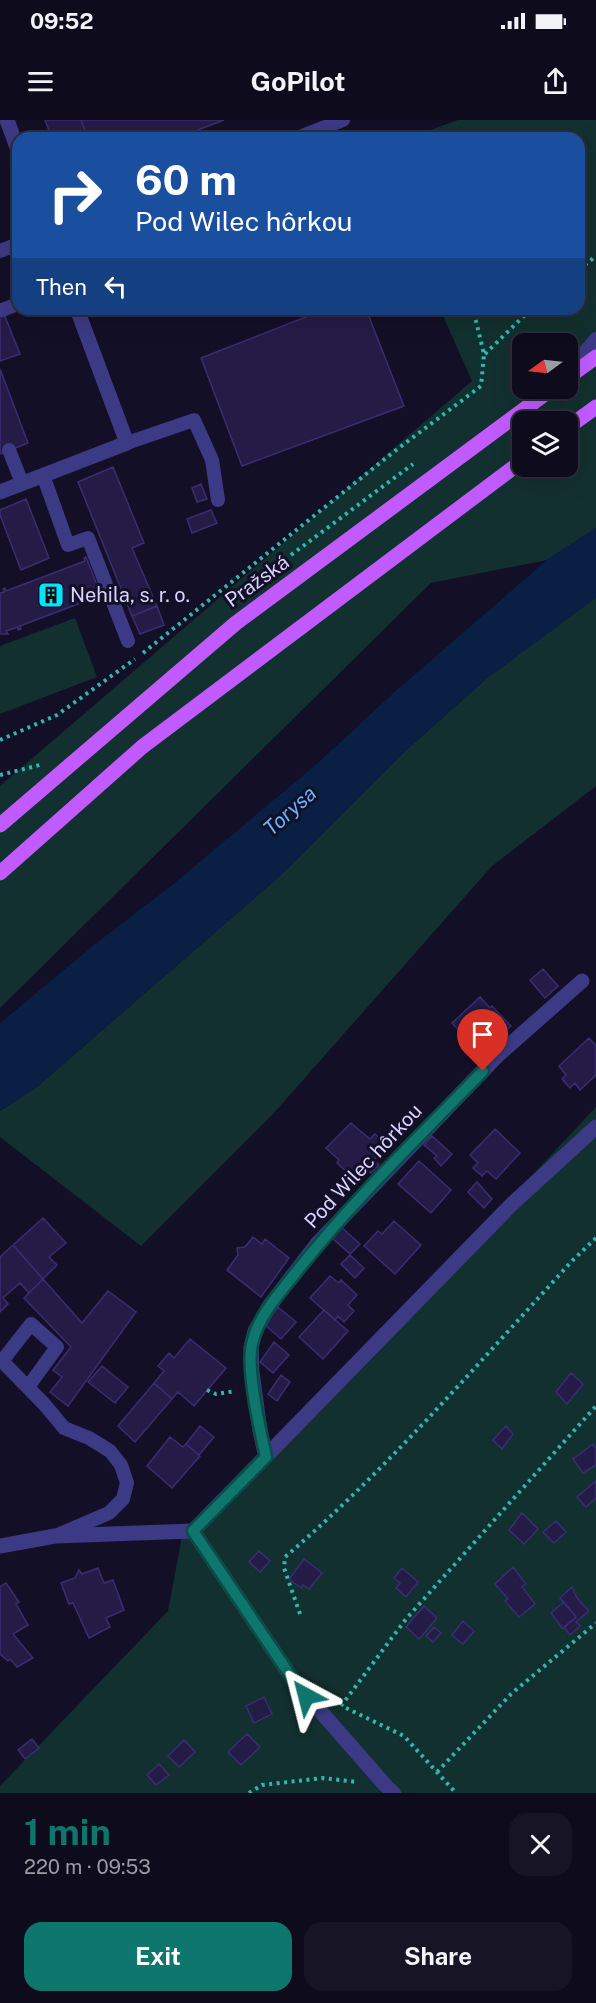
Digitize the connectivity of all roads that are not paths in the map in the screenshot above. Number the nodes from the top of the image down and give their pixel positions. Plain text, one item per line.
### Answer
1 (343, 120) edge
2 (312, 132) edge
3 (12, 306) edge
4 (2, 310) dead end
5 (79, 315) edge
6 (596, 339) edge
7 (596, 357) edge
8 (578, 362) edge
9 (578, 369) edge
10 (538, 399) edge
11 (593, 409) edge
12 (578, 420) edge
13 (127, 442) junction
14 (9, 450) dead end
15 (512, 469) edge
16 (43, 475) junction
17 (22, 483) junction
18 (0, 492) edge
19 (218, 500) dead end
20 (128, 641) dead end
21 (0, 825) edge
22 (0, 873) edge
23 (582, 981) dead end
24 (596, 1127) edge
25 (1, 1360) edge
26 (28, 1387) junction
27 (266, 1457) junction
28 (193, 1531) junction
29 (55, 1536) junction
30 (0, 1546) edge
31 (390, 1789) edge

1 - 2 lane
3 - 4 lane
5 - 13 street
6 - 8 lane
7 - 9 main road
10 - 21 main road, Pražská
11 - 12 main road
13 - 16 street
13 - 19 lane
14 - 17 lane
15 - 22 main road
16 - 17 street
16 - 20 lane
17 - 18 street
23 - 27 street, Pod Wilec hôrkou
24 - 27 street
25 - 26 lane
25 - 26 lane
26 - 29 lane
27 - 28 street
28 - 29 street
28 - 31 street
29 - 30 street

